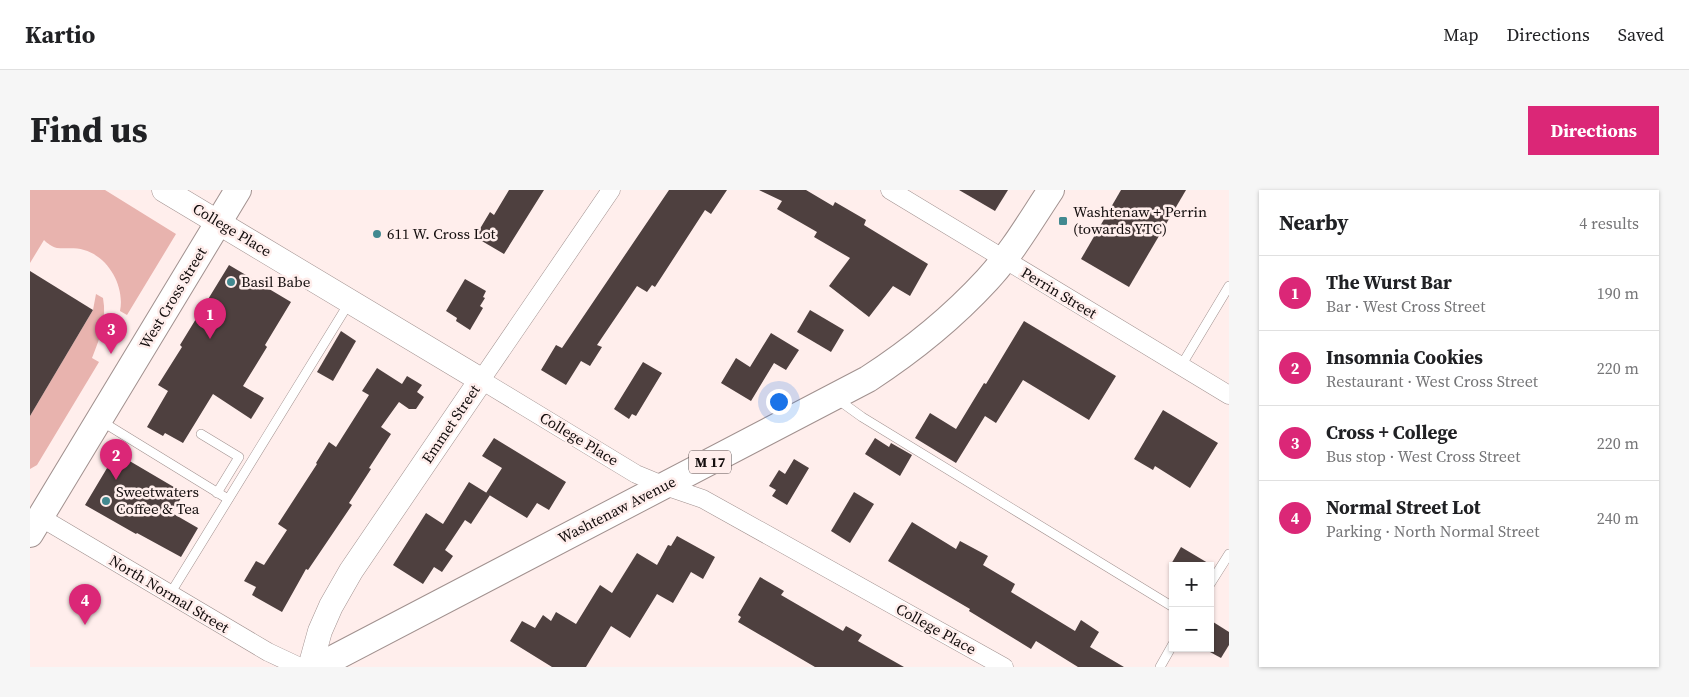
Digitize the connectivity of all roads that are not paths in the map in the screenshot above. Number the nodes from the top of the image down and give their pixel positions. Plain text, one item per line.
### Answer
1 (164, 190) edge
2 (238, 190) edge
3 (612, 190) edge
4 (890, 190) edge
5 (1051, 190) edge
6 (218, 223) junction
7 (1004, 260) junction
8 (1229, 286) edge
9 (350, 301) junction
10 (1181, 366) junction
11 (481, 380) junction
12 (1229, 395) edge
13 (835, 398) junction
14 (99, 420) junction
15 (201, 434) dead end
16 (665, 486) junction
17 (217, 493) junction
18 (228, 500) junction
19 (35, 526) edge
20 (1229, 554) edge
21 (1214, 578) edge
22 (170, 594) junction
23 (1169, 605) edge
24 (1169, 651) edge
25 (300, 667) edge
26 (310, 667) edge
27 (317, 667) edge
28 (1004, 667) edge
29 (1160, 667) edge

1 - 6 street, College Place
2 - 6 main road, West Cross Street
3 - 11 street, Emmet Street
4 - 7 street, Perrin Street
5 - 7 main road, Washtenaw Avenue / M 17
6 - 9 street, College Place
6 - 14 main road, West Cross Street
7 - 10 street, Perrin Street
7 - 13 main road, Washtenaw Avenue / M 17
8 - 10 lane
9 - 11 street, College Place
9 - 18 lane
10 - 12 street, Perrin Street
11 - 16 street, College Place
11 - 26 street, Emmet Street
13 - 16 main road, Washtenaw Avenue / M 17
13 - 23 lane
14 - 17 lane
14 - 19 main road, West Cross Street
15 - 17 lane
16 - 27 main road, Washtenaw Avenue / M 17
16 - 28 street, College Place
17 - 18 lane
18 - 22 lane
19 - 22 street, North Normal Street
20 - 21 lane
22 - 25 street, North Normal Street
24 - 29 lane

